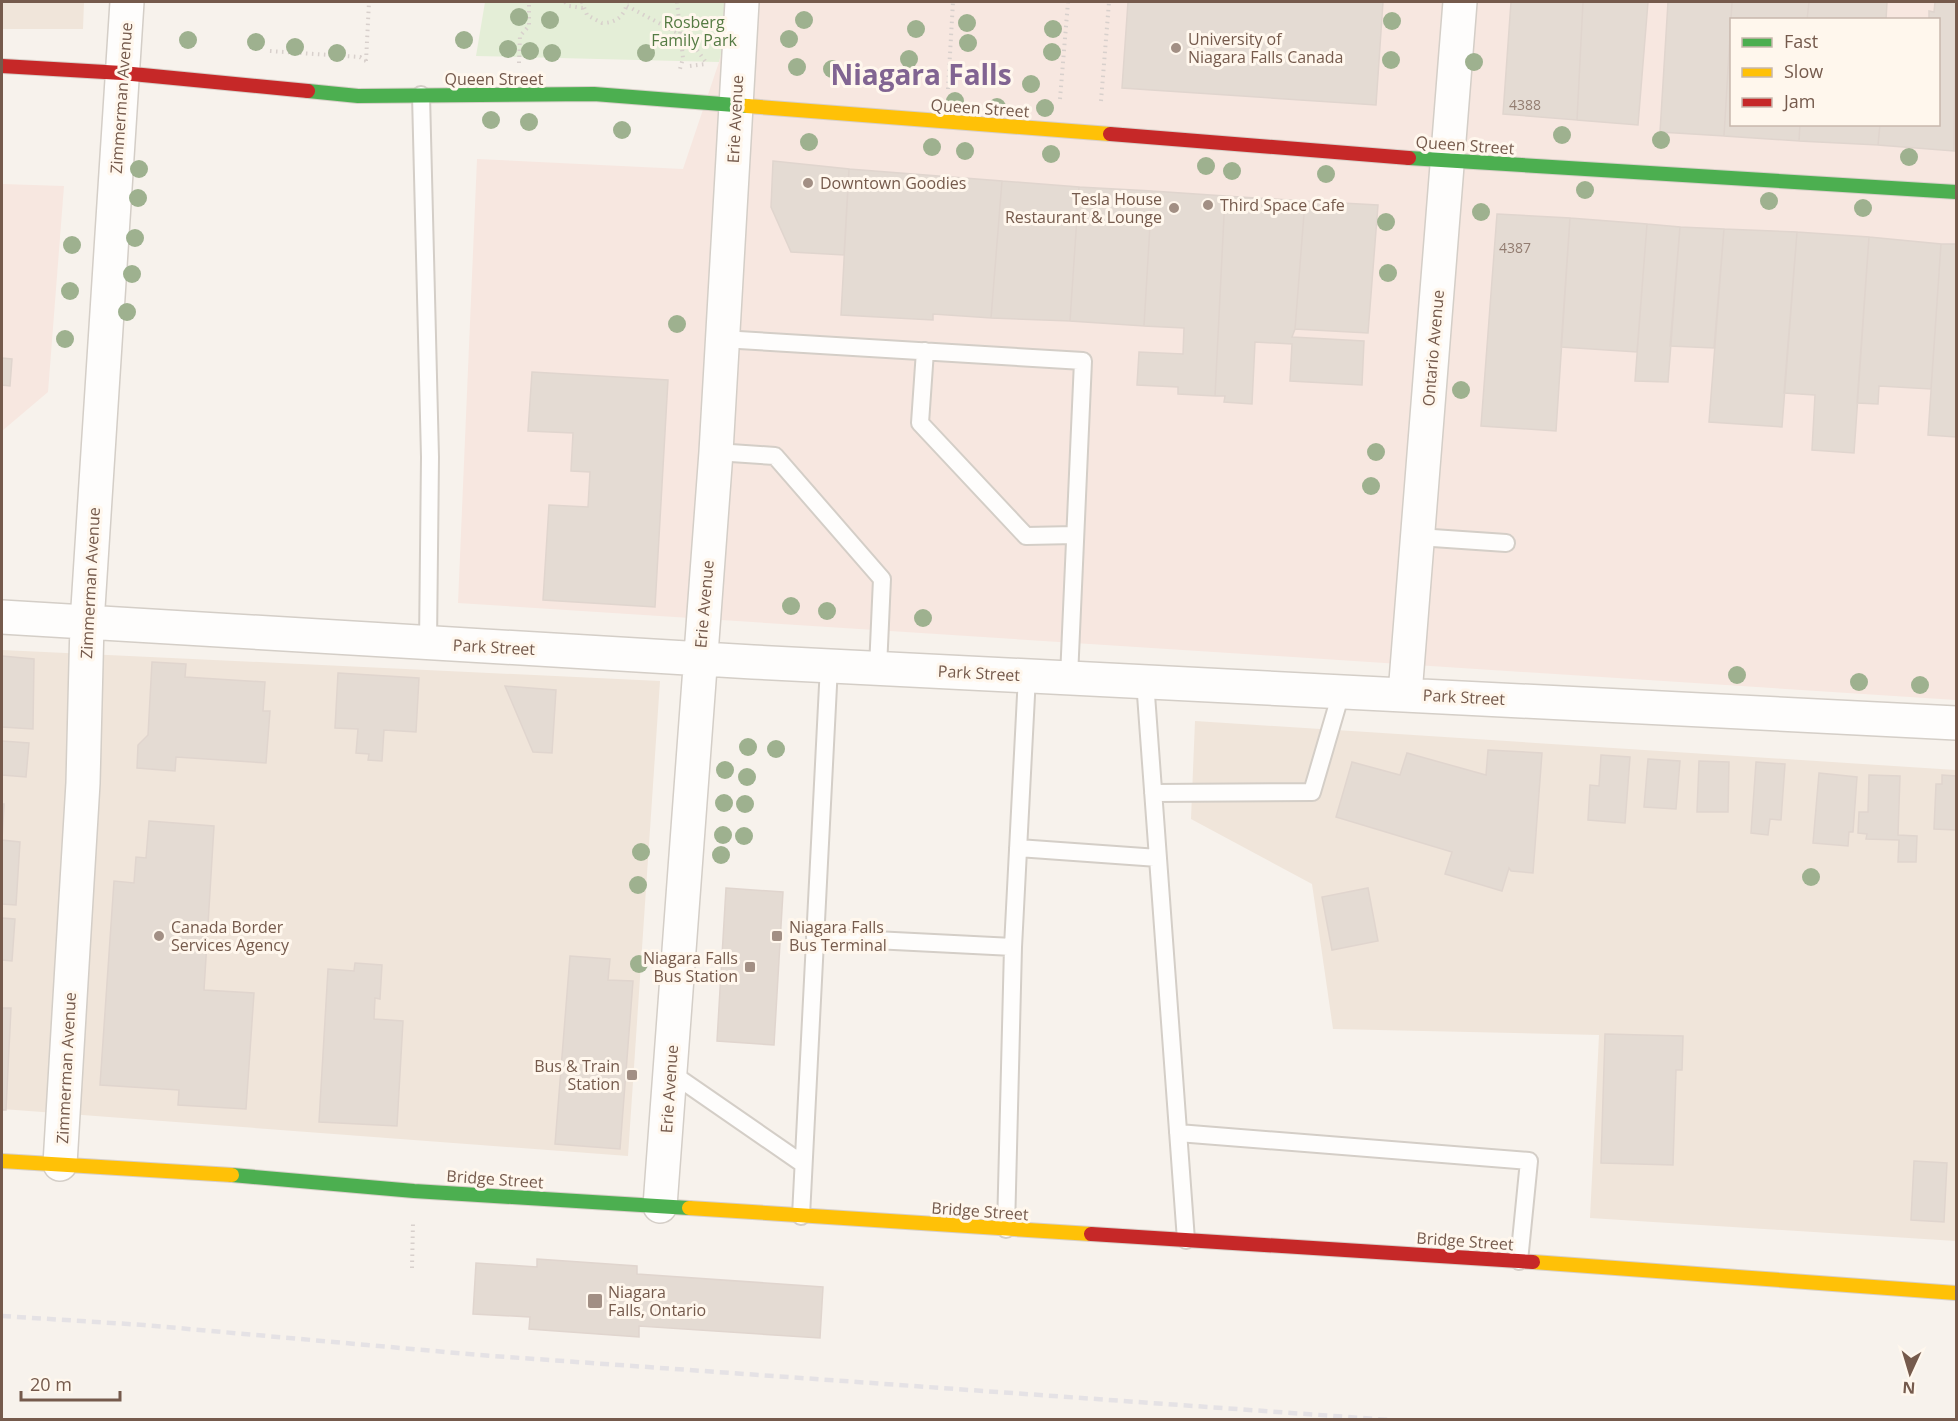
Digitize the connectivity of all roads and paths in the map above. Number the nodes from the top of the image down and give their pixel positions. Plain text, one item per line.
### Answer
1 (127, 2) edge
2 (369, 2) edge
3 (530, 2) edge
4 (565, 2) edge
5 (582, 2) edge
6 (677, 2) edge
7 (742, 2) edge
8 (953, 2) edge
9 (1068, 2) edge
10 (1109, 2) edge
11 (1460, 2) edge
12 (627, 4) edge
13 (583, 8) junction
14 (680, 34) junction
15 (258, 50) dead end
16 (509, 63) dead end
17 (519, 63) junction
18 (530, 64) dead end
19 (2, 66) edge
20 (680, 67) junction
21 (671, 68) dead end
22 (122, 74) junction
23 (421, 96) junction
24 (948, 96) dead end
25 (686, 102) junction
26 (1060, 102) dead end
27 (736, 105) junction
28 (1101, 105) dead end
29 (1449, 161) junction
30 (1956, 192) edge
31 (722, 339) junction
32 (925, 351) junction
33 (716, 452) junction
34 (1075, 536) junction
35 (1418, 537) junction
36 (1506, 543) dead end
37 (2, 617) edge
38 (87, 622) junction
39 (428, 644) junction
40 (699, 659) junction
41 (829, 666) junction
42 (878, 668) junction
43 (1027, 676) junction
44 (1069, 677) junction
45 (1145, 681) junction
46 (1341, 693) junction
47 (1405, 694) junction
48 (1956, 723) edge
49 (1152, 793) junction
50 (1018, 848) junction
51 (1158, 858) junction
52 (815, 937) junction
53 (1013, 947) junction
54 (670, 1072) junction
55 (1178, 1133) junction
56 (2, 1161) edge
57 (60, 1164) junction
58 (803, 1164) junction
59 (414, 1191) junction
60 (660, 1206) junction
61 (801, 1216) junction
62 (1006, 1229) junction
63 (1186, 1240) junction
64 (1519, 1261) junction
65 (412, 1268) dead end
66 (1956, 1293) edge

1 - 22 street, Zimmerman Avenue
2 - 15 path
3 - 17 path
4 - 13 path
5 - 13 path
6 - 14 path
7 - 27 street, Erie Avenue
8 - 24 path
9 - 26 path
10 - 28 path
11 - 29 street, Ontario Avenue
12 - 13 path
12 - 14 path
14 - 20 path
14 - 20 path
16 - 17 path
17 - 18 path
19 - 22 main road, Queen Street
20 - 21 path
20 - 25 path
22 - 23 main road, Queen Street
22 - 38 street, Zimmerman Avenue
23 - 25 main road, Queen Street
23 - 39 lane
25 - 27 main road, Queen Street
27 - 29 main road, Queen Street
27 - 31 street, Erie Avenue
29 - 30 main road, Queen Street
29 - 35 street, Ontario Avenue
31 - 32 lane
31 - 33 street, Erie Avenue
32 - 34 lane
32 - 34 lane
33 - 40 street, Erie Avenue
33 - 42 lane
34 - 44 lane
35 - 36 lane
35 - 47 street, Ontario Avenue
37 - 38 street, Park Street
38 - 39 street, Park Street
38 - 57 street, Zimmerman Avenue
39 - 40 street, Park Street
40 - 41 street, Park Street
40 - 54 street, Erie Avenue
41 - 42 street, Park Street
41 - 52 lane
42 - 43 street, Park Street
43 - 44 street, Park Street
43 - 50 lane
44 - 45 street, Park Street
45 - 46 street, Park Street
45 - 49 lane
46 - 47 street, Park Street
46 - 49 lane
47 - 48 street, Park Street
49 - 51 lane
50 - 51 lane
50 - 53 lane
51 - 55 lane
52 - 53 lane
52 - 58 lane
53 - 62 lane
54 - 58 lane
54 - 60 street, Erie Avenue
55 - 63 lane
55 - 64 lane
56 - 57 main road, Bridge Street
57 - 59 main road, Bridge Street
58 - 61 lane
59 - 60 main road, Bridge Street
59 - 65 path
60 - 61 main road, Bridge Street
61 - 62 main road, Bridge Street
62 - 63 main road, Bridge Street
63 - 64 main road, Bridge Street
64 - 66 main road, Bridge Street

